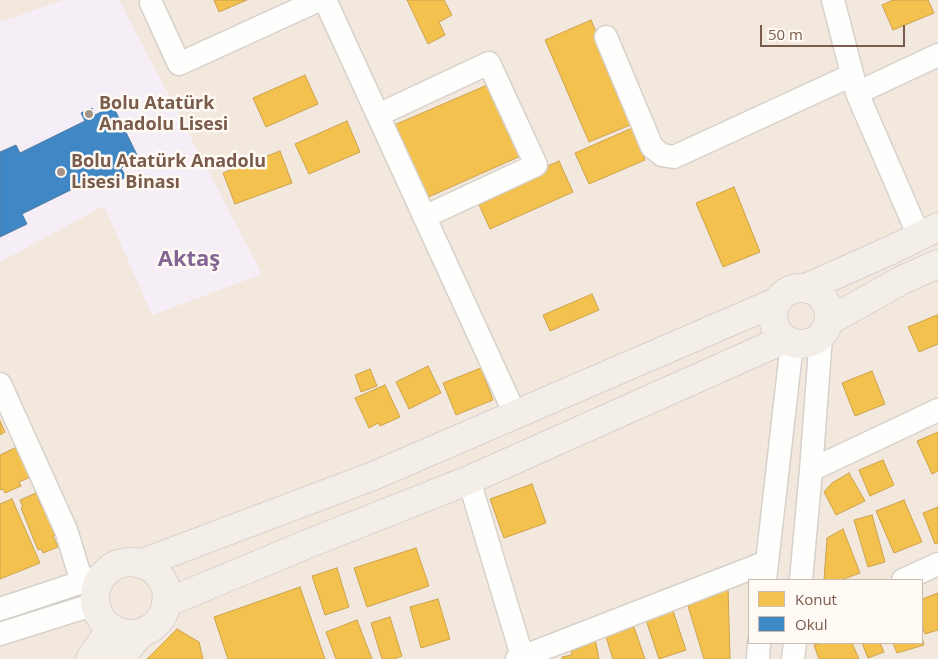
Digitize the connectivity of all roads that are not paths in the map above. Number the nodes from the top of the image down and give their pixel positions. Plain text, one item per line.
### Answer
1 (319, 0) edge
2 (325, 0) edge
3 (833, 0) edge
4 (151, 3) dead end
5 (606, 37) dead end
6 (938, 55) edge
7 (854, 84) junction
8 (378, 115) junction
9 (424, 217) junction
10 (929, 231) edge
11 (938, 264) edge
12 (806, 288) junction
13 (776, 302) junction
14 (825, 329) junction
15 (789, 341) junction
16 (0, 384) edge
17 (938, 410) edge
18 (515, 414) junction
19 (811, 470) junction
20 (469, 480) junction
21 (140, 564) junction
22 (938, 564) edge
23 (766, 571) edge
24 (801, 579) edge
25 (905, 579) edge
26 (93, 587) junction
27 (166, 603) junction
28 (0, 609) edge
29 (111, 629) junction
30 (141, 633) junction
31 (0, 634) edge
32 (759, 644) edge
33 (795, 644) edge
34 (90, 659) edge
35 (118, 659) edge
36 (521, 659) edge
37 (758, 659) edge
38 (793, 659) edge

1 - 4 street
2 - 8 street
3 - 7 street
5 - 7 street
6 - 7 street
7 - 10 street
8 - 9 street
8 - 9 street
9 - 18 street
10 - 12 main road
11 - 14 main road
12 - 13 main road
12 - 14 main road
13 - 15 main road
13 - 18 main road
14 - 15 main road
14 - 19 street
15 - 20 main road
15 - 23 street
16 - 26 street
17 - 19 street
18 - 21 main road
19 - 24 street
20 - 27 main road
20 - 36 street
21 - 26 main road
21 - 27 main road
22 - 25 street
23 - 36 street
26 - 28 street
26 - 29 main road
26 - 31 street
27 - 30 main road
29 - 30 main road
29 - 34 main road
30 - 35 main road
32 - 37 street
33 - 38 street

